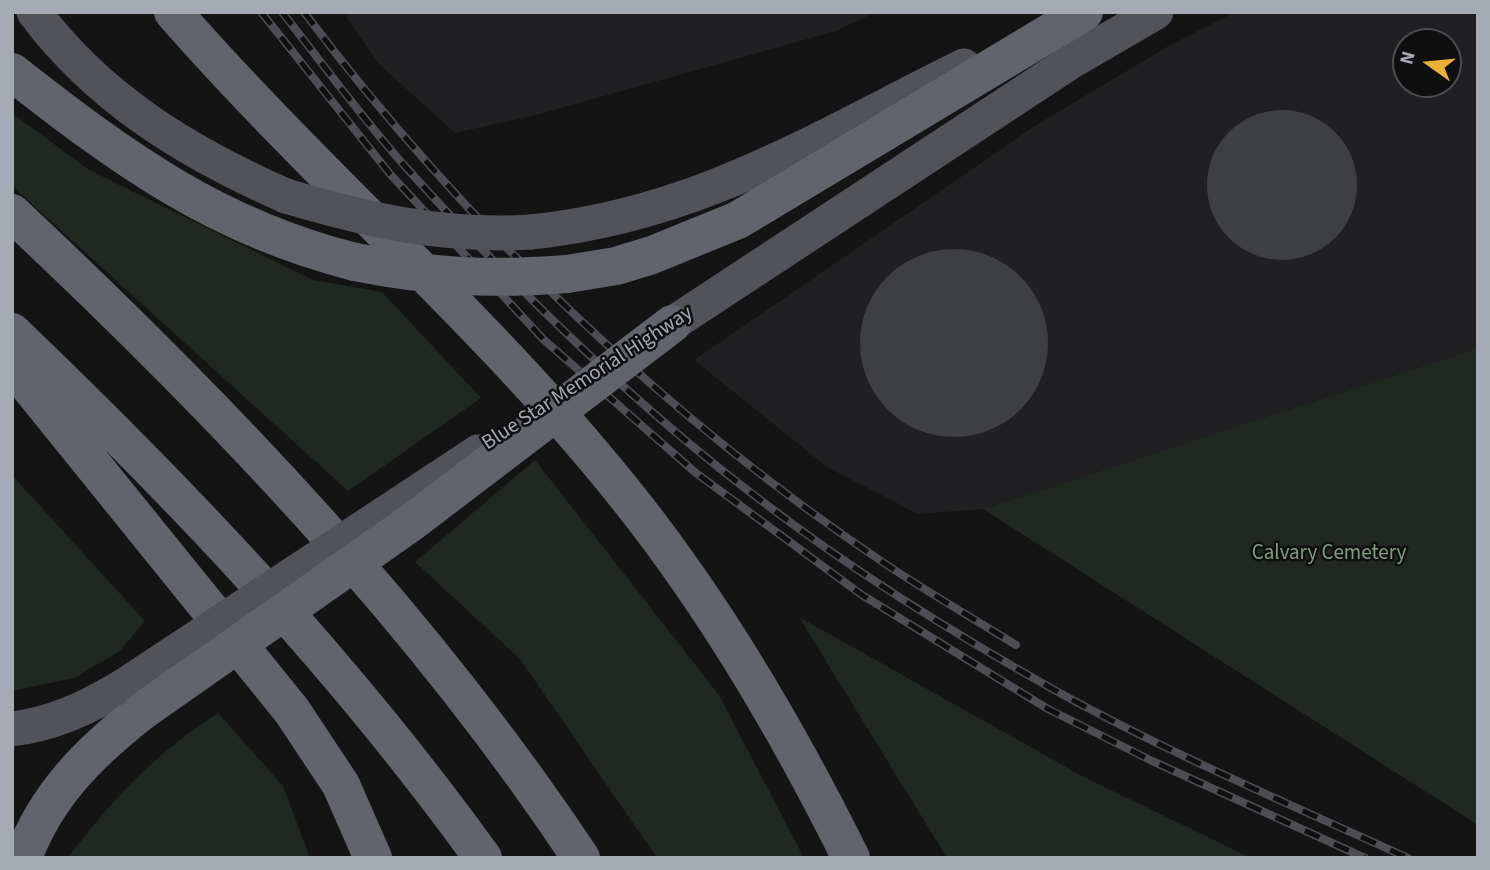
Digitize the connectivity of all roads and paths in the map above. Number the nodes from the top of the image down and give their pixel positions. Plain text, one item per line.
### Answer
1 (34, 12) edge
2 (173, 12) edge
3 (1074, 12) edge
4 (1084, 12) edge
5 (1156, 12) edge
6 (12, 72) edge
7 (12, 213) edge
8 (672, 324) joint
9 (12, 332) edge
10 (12, 365) edge
11 (131, 699) junction
12 (12, 729) edge
13 (23, 858) edge
14 (373, 858) edge
15 (483, 858) edge
16 (581, 858) edge
17 (851, 858) edge

1 - 3 main road, bridge
2 - 17 highway
4 - 6 highway, bridge
5 - 8 main road, Blue Star Memorial Highway
7 - 16 highway
8 - 11 highway, bridge
9 - 15 highway
10 - 14 highway
11 - 12 main road
11 - 13 highway

